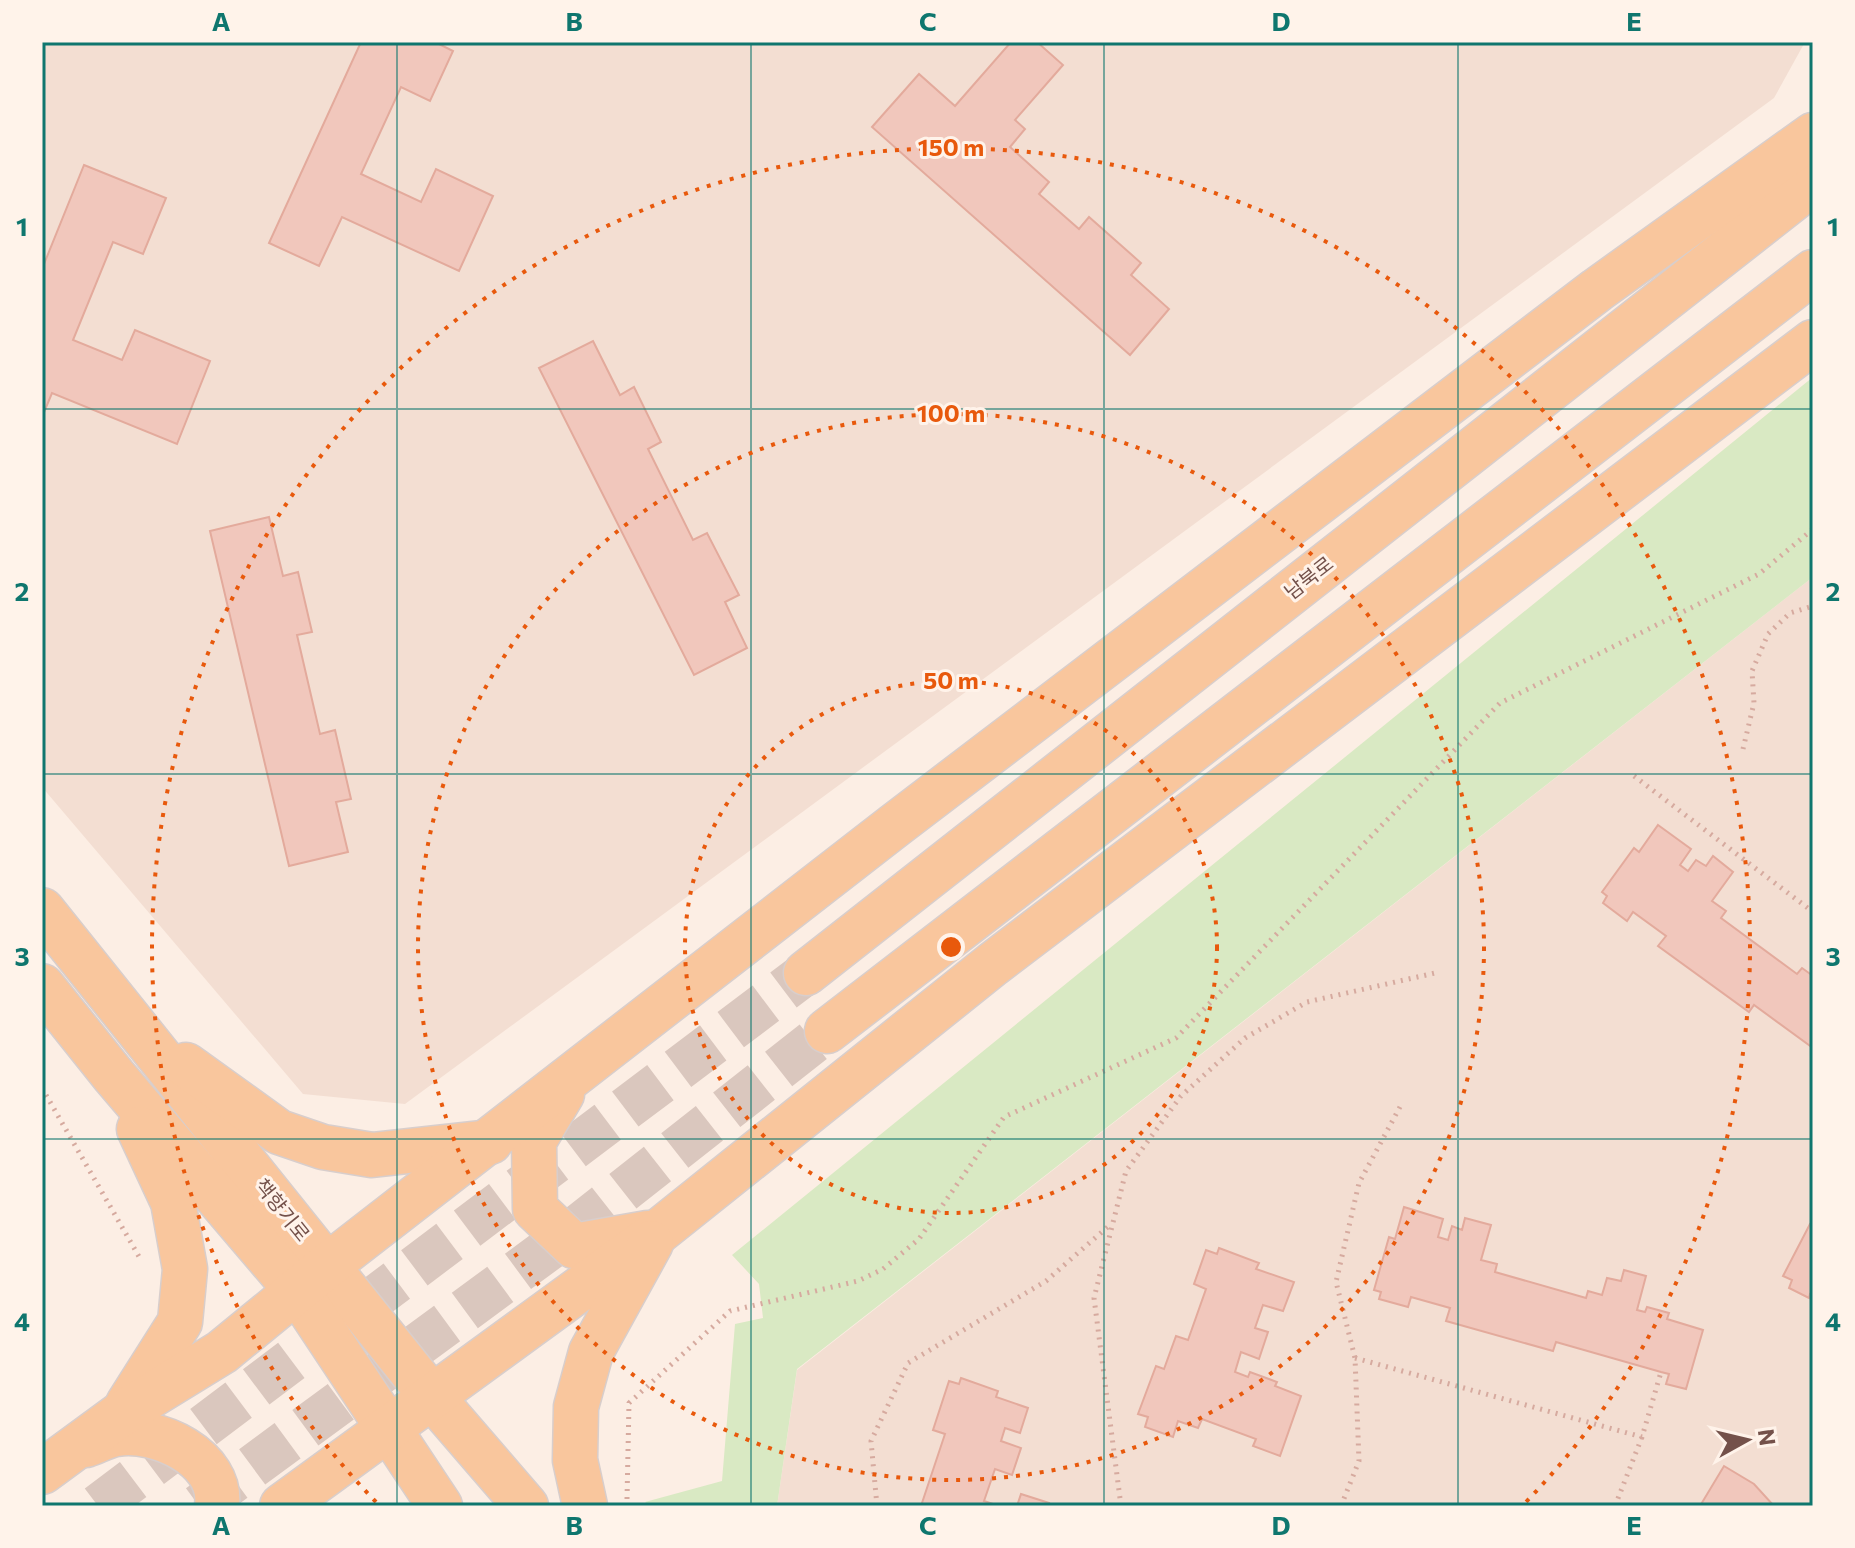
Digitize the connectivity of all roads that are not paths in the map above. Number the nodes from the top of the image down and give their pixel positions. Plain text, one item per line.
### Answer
1 (1813, 138) edge
2 (1813, 183) edge
3 (1813, 272) edge
4 (1813, 282) edge
5 (1638, 319) junction
6 (1747, 323) junction
7 (1813, 342) edge
8 (42, 910) edge
9 (806, 973) tunnel mouth
10 (42, 986) edge
11 (827, 1031) tunnel mouth
12 (143, 1035) junction
13 (114, 1076) junction
14 (572, 1077) junction
15 (490, 1142) junction
16 (658, 1232) junction
17 (312, 1279) junction
18 (432, 1397) junction
19 (121, 1414) junction
20 (390, 1428) junction
21 (57, 1461) edge
22 (217, 1506) edge
23 (282, 1506) edge
24 (440, 1506) edge
25 (526, 1506) edge
26 (585, 1506) edge

1 - 5 main road
1 - 14 main road
2 - 5 main road, 남북로
3 - 6 main road
4 - 6 main road
5 - 9 main road, 남북로
6 - 11 main road
7 - 16 main road
8 - 12 main road, 책향기로
10 - 13 main road, 책향기로
12 - 15 main road
12 - 17 main road, 책향기로
13 - 17 main road, 책향기로
13 - 19 main road
14 - 15 main road
14 - 16 main road
15 - 17 main road
16 - 18 main road
16 - 26 main road
17 - 18 main road, 책향기로
17 - 19 main road
17 - 20 main road, 책향기로
18 - 20 main road
18 - 25 main road, 책향기로
19 - 21 main road
20 - 23 main road
20 - 24 main road, 책향기로
21 - 22 main road

